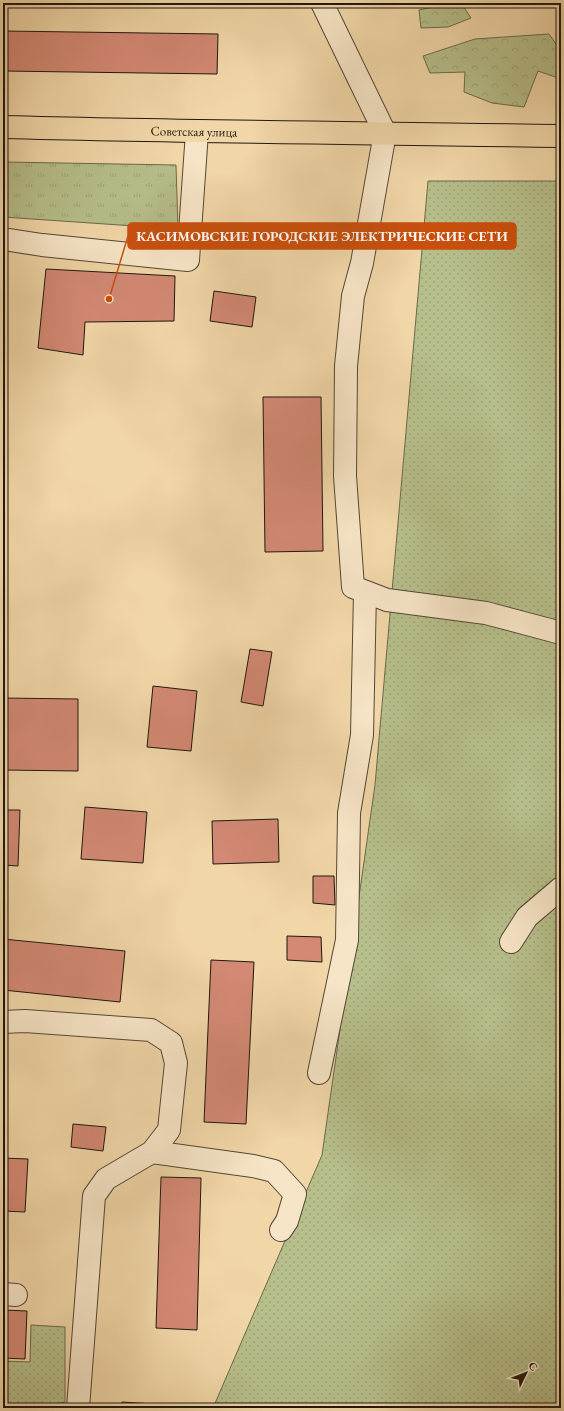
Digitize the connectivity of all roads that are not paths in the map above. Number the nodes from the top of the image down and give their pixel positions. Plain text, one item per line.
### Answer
1 (322, 3) edge
2 (3, 127) edge
3 (197, 132) junction
4 (385, 133) junction
5 (561, 136) edge
6 (3, 239) edge
7 (365, 592) junction
8 (561, 633) edge
9 (561, 888) edge
10 (511, 942) dead end
11 (3, 1022) edge
12 (319, 1073) dead end
13 (152, 1152) junction
14 (281, 1230) dead end
15 (78, 1408) edge

1 - 4 street
2 - 3 main road, Советская улица
3 - 4 main road, Советская улица
3 - 6 street
4 - 5 main road, Советская улица
4 - 7 street
7 - 8 street
7 - 12 street
9 - 10 street
11 - 13 street
13 - 14 street
13 - 15 street

